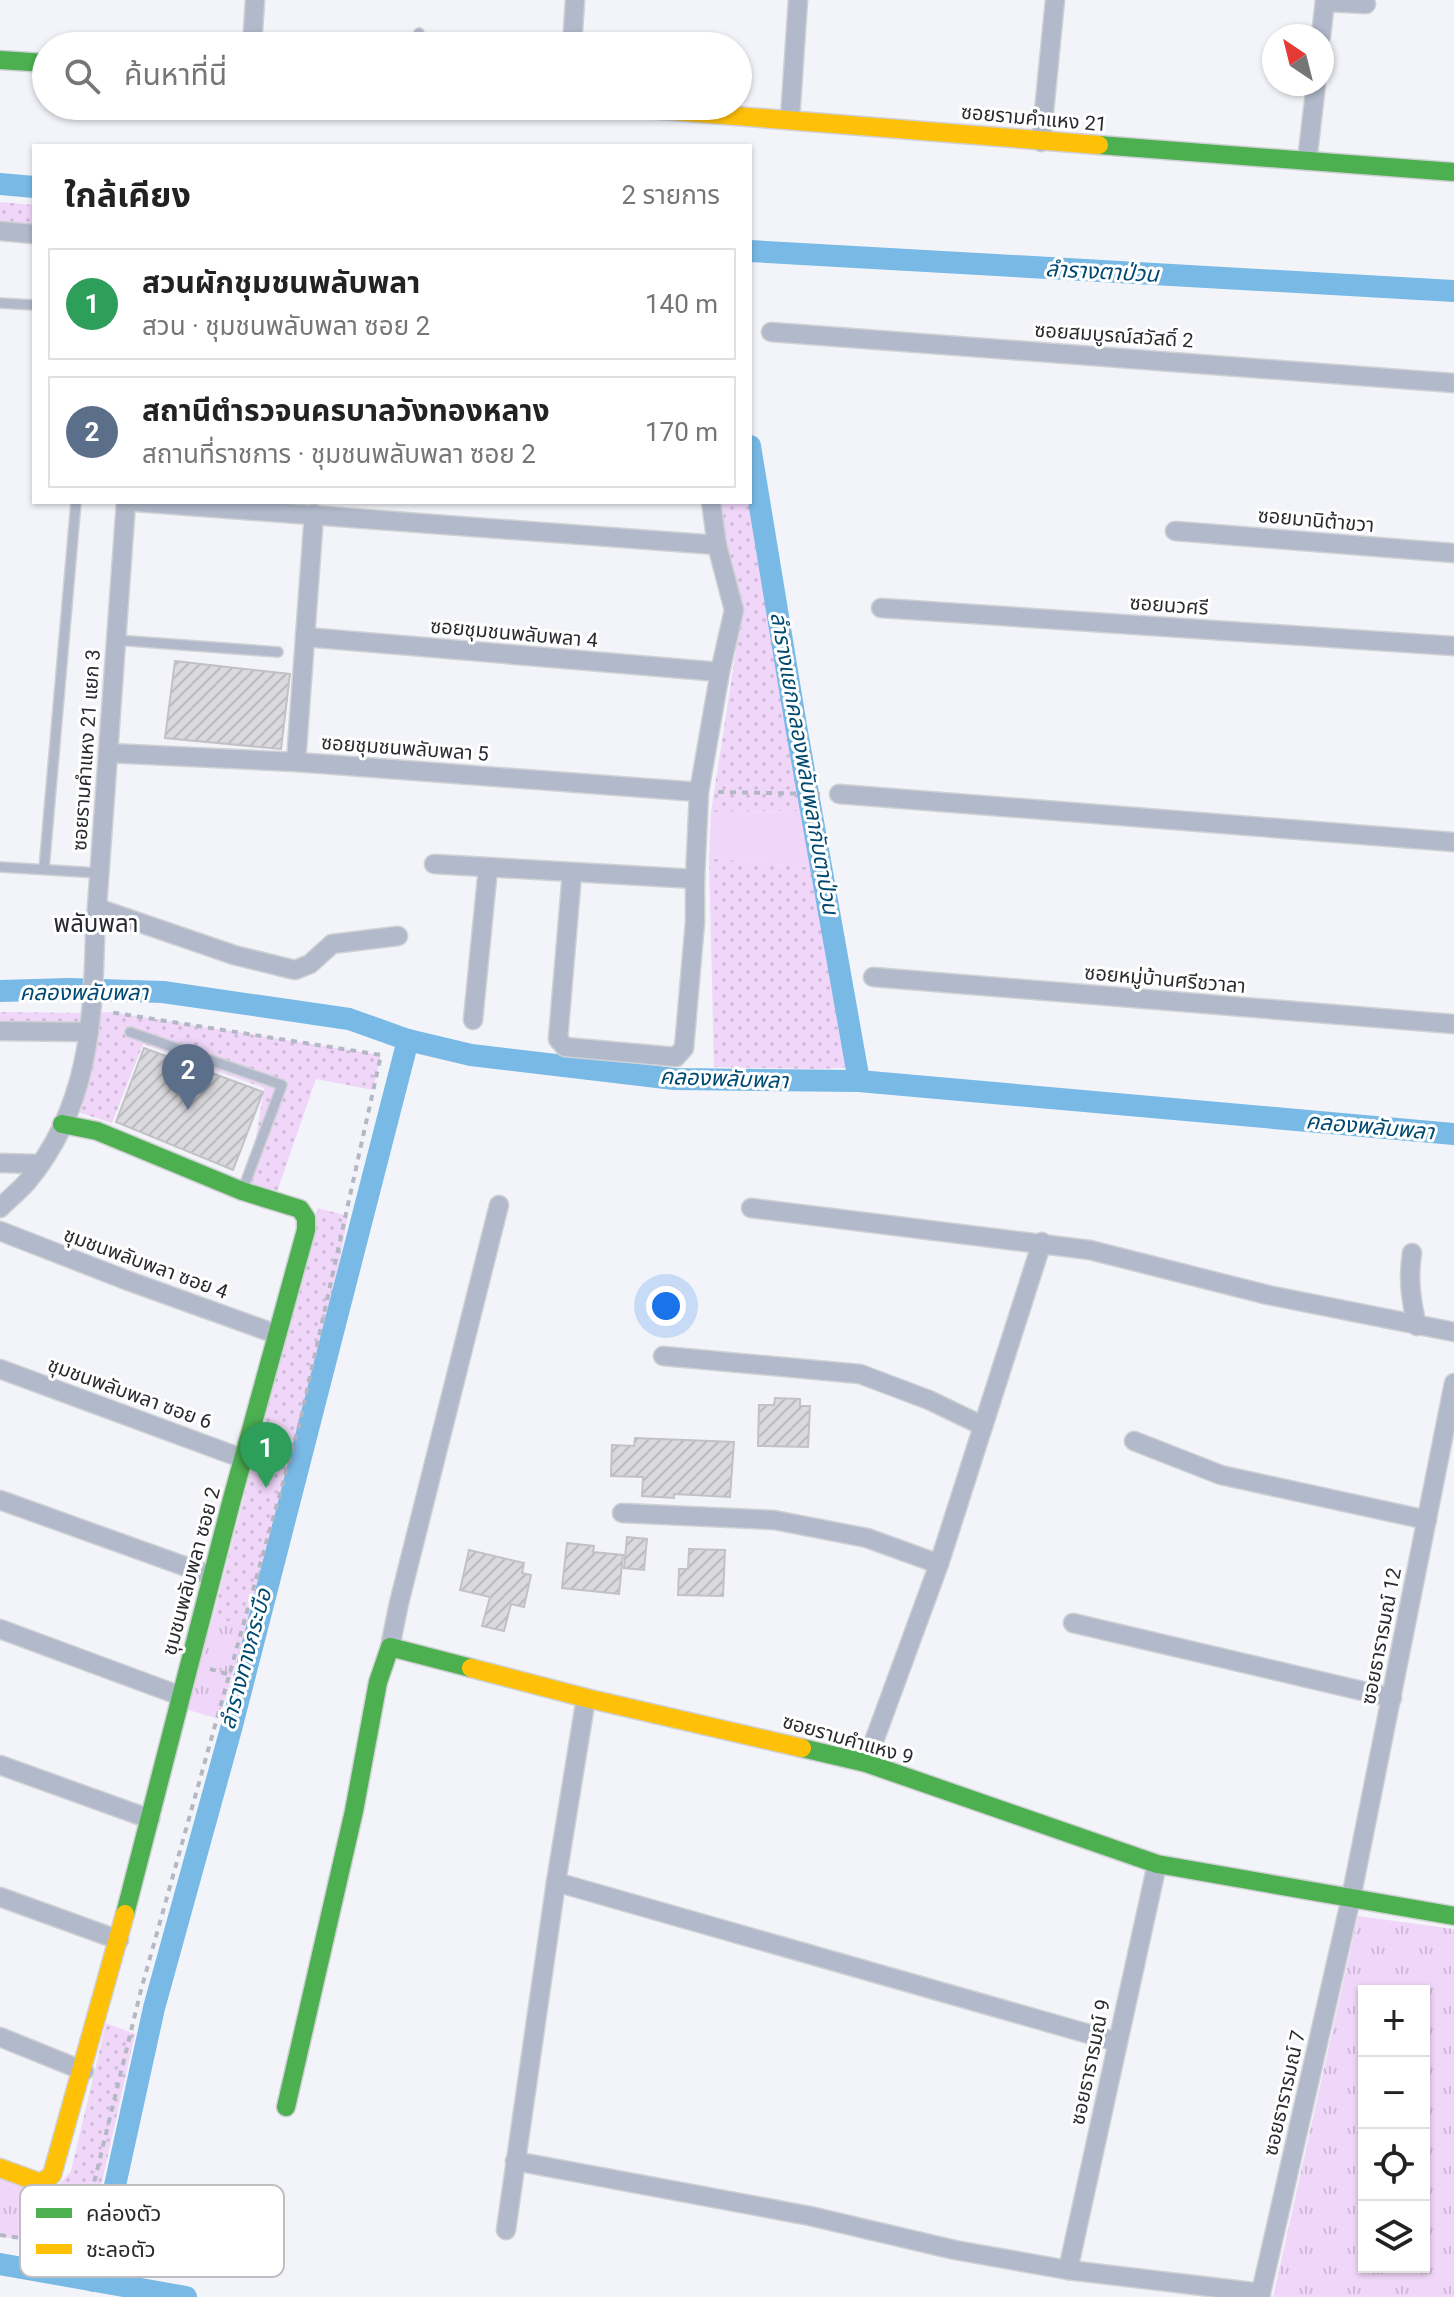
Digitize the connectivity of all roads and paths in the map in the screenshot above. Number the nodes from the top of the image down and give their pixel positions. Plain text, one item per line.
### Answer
1 (255, 0) edge
2 (575, 0) edge
3 (798, 0) edge
4 (1055, 0) edge
5 (1325, 1) edge
6 (1366, 4) dead end
7 (1322, 24) edge
8 (253, 32) edge
9 (573, 32) edge
10 (0, 60) edge
11 (32, 62) edge
12 (1315, 96) edge
13 (752, 116) edge
14 (790, 119) junction
15 (1041, 142) junction
16 (1307, 161) junction
17 (1454, 172) edge
18 (0, 231) edge
19 (32, 234) edge
20 (0, 303) edge
21 (32, 305) edge
22 (771, 332) dead end
23 (1454, 383) edge
24 (76, 504) edge
25 (126, 504) edge
26 (166, 504) edge
27 (711, 504) edge
28 (314, 514) junction
29 (1175, 531) dead end
30 (717, 545) junction
31 (1454, 553) edge
32 (881, 608) dead end
33 (305, 637) junction
34 (116, 640) junction
35 (1454, 646) edge
36 (278, 652) dead end
37 (720, 672) junction
38 (108, 753) junction
39 (296, 762) junction
40 (699, 792) junction
41 (839, 794) joint
42 (1454, 842) edge
43 (434, 864) dead end
44 (0, 867) edge
45 (488, 868) junction
46 (44, 869) junction
47 (99, 873) junction
48 (572, 873) junction
49 (695, 879) junction
50 (97, 908) junction
51 (398, 936) dead end
52 (873, 977) dead end
53 (473, 1020) dead end
54 (1454, 1024) edge
55 (0, 1031) edge
56 (89, 1032) junction
57 (130, 1032) dead end
58 (62, 1124) junction
59 (0, 1163) edge
60 (40, 1164) junction
61 (242, 1191) junction
62 (499, 1205) dead end
63 (0, 1208) edge
64 (751, 1208) dead end
65 (0, 1231) edge
66 (1042, 1242) junction
67 (1412, 1253) dead end
68 (1417, 1326) junction
69 (1454, 1332) edge
70 (276, 1334) junction
71 (663, 1356) dead end
72 (0, 1369) edge
73 (1454, 1383) edge
74 (983, 1426) junction
75 (1134, 1441) dead end
76 (244, 1459) junction
77 (0, 1500) edge
78 (622, 1513) dead end
79 (1427, 1520) junction
80 (939, 1564) junction
81 (212, 1576) junction
82 (1073, 1623) dead end
83 (0, 1629) edge
84 (390, 1647) junction
85 (181, 1696) junction
86 (586, 1698) junction
87 (1392, 1698) junction
88 (866, 1763) junction
89 (0, 1765) edge
90 (150, 1819) junction
91 (1157, 1864) junction
92 (556, 1882) junction
93 (0, 1897) edge
94 (1351, 1898) junction
95 (1454, 1916) edge
96 (119, 1940) junction
97 (0, 2037) edge
98 (1117, 2042) junction
99 (84, 2071) junction
100 (286, 2107) dead end
101 (515, 2161) junction
102 (0, 2168) edge
103 (506, 2230) dead end
104 (1068, 2270) junction
105 (1261, 2295) edge

1 - 8 street
2 - 9 street
3 - 14 street
4 - 15 street
5 - 6 street
5 - 7 street
10 - 11 street
12 - 16 street
13 - 14 street, ซอยรามคำแหง 21
14 - 15 street, ซอยรามคำแหง 21
15 - 16 street, ซอยรามคำแหง 21
16 - 17 street, ซอยรามคำแหง 21
18 - 19 street
20 - 21 lane
22 - 23 street, ซอยสมบูรณ์สวัสดิ์ 2
24 - 46 lane
25 - 34 street, ซอยรามคำแหง 21 แยก 3
26 - 28 street
27 - 30 street
28 - 30 street
28 - 33 street
29 - 31 street, ซอยมานิต้าขวา
30 - 37 street
32 - 35 street, ซอยนวศรี
33 - 37 street, ซอยชุมชนพลับพลา 4
33 - 39 street
34 - 36 lane
34 - 38 street, ซอยรามคำแหง 21 แยก 3
37 - 40 street
38 - 39 street, ซอยชุมชนพลับพลา 5
38 - 47 street, ซอยรามคำแหง 21 แยก 3
39 - 40 street, ซอยชุมชนพลับพลา 5
40 - 41 path
40 - 49 street
41 - 42 street
43 - 45 street
44 - 46 lane
45 - 48 street
45 - 53 street
46 - 47 lane
47 - 50 street, ซอยรามคำแหง 21 แยก 3
48 - 49 street
48 - 49 street
50 - 51 street
50 - 56 street, ซอยรามคำแหง 21 แยก 3
52 - 54 street, ซอยหมู่บ้านศรีชวาลา
55 - 56 street
56 - 58 street, ซอยรามคำแหง 21 แยก 3
57 - 61 lane
58 - 60 street, ซอยรามคำแหง 21 แยก 3
58 - 61 street, ชุมชนพลับพลา ซอย 2
59 - 60 street
60 - 63 street, ซอยรามคำแหง 21 แยก 3
61 - 70 street, ชุมชนพลับพลา ซอย 2
62 - 84 street
64 - 66 street
65 - 70 street, ชุมชนพลับพลา ซอย 4
66 - 68 street
66 - 74 street
67 - 68 street
68 - 69 street
70 - 76 street, ชุมชนพลับพลา ซอย 2
71 - 74 street
72 - 76 street, ชุมชนพลับพลา ซอย 6
73 - 79 street, ซอยธารารมณ์ 12
74 - 80 street
75 - 79 street
76 - 81 street, ชุมชนพลับพลา ซอย 2
77 - 81 street
78 - 80 street
79 - 87 street, ซอยธารารมณ์ 12
80 - 88 street
81 - 85 street, ชุมชนพลับพลา ซอย 2
82 - 87 street
83 - 85 street
84 - 86 street, ซอยรามคำแหง 9
84 - 100 street
85 - 90 street, ชุมชนพลับพลา ซอย 2
86 - 88 street, ซอยรามคำแหง 9
86 - 92 street
87 - 94 street, ซอยธารารมณ์ 12
88 - 91 street, ซอยรามคำแหง 9
89 - 90 street
90 - 96 street, ชุมชนพลับพลา ซอย 2
91 - 94 street, ซอยรามคำแหง 9
91 - 98 street, ซอยธารารมณ์ 9
92 - 98 street
92 - 101 street
93 - 96 street
94 - 95 street, ซอยรามคำแหง 9
94 - 105 street, ซอยธารารมณ์ 7
96 - 99 street, ชุมชนพลับพลา ซอย 2
97 - 99 street
98 - 104 street, ซอยธารารมณ์ 9
99 - 102 street, ชุมชนพลับพลา ซอย 2
101 - 103 street
101 - 104 street
104 - 105 street

